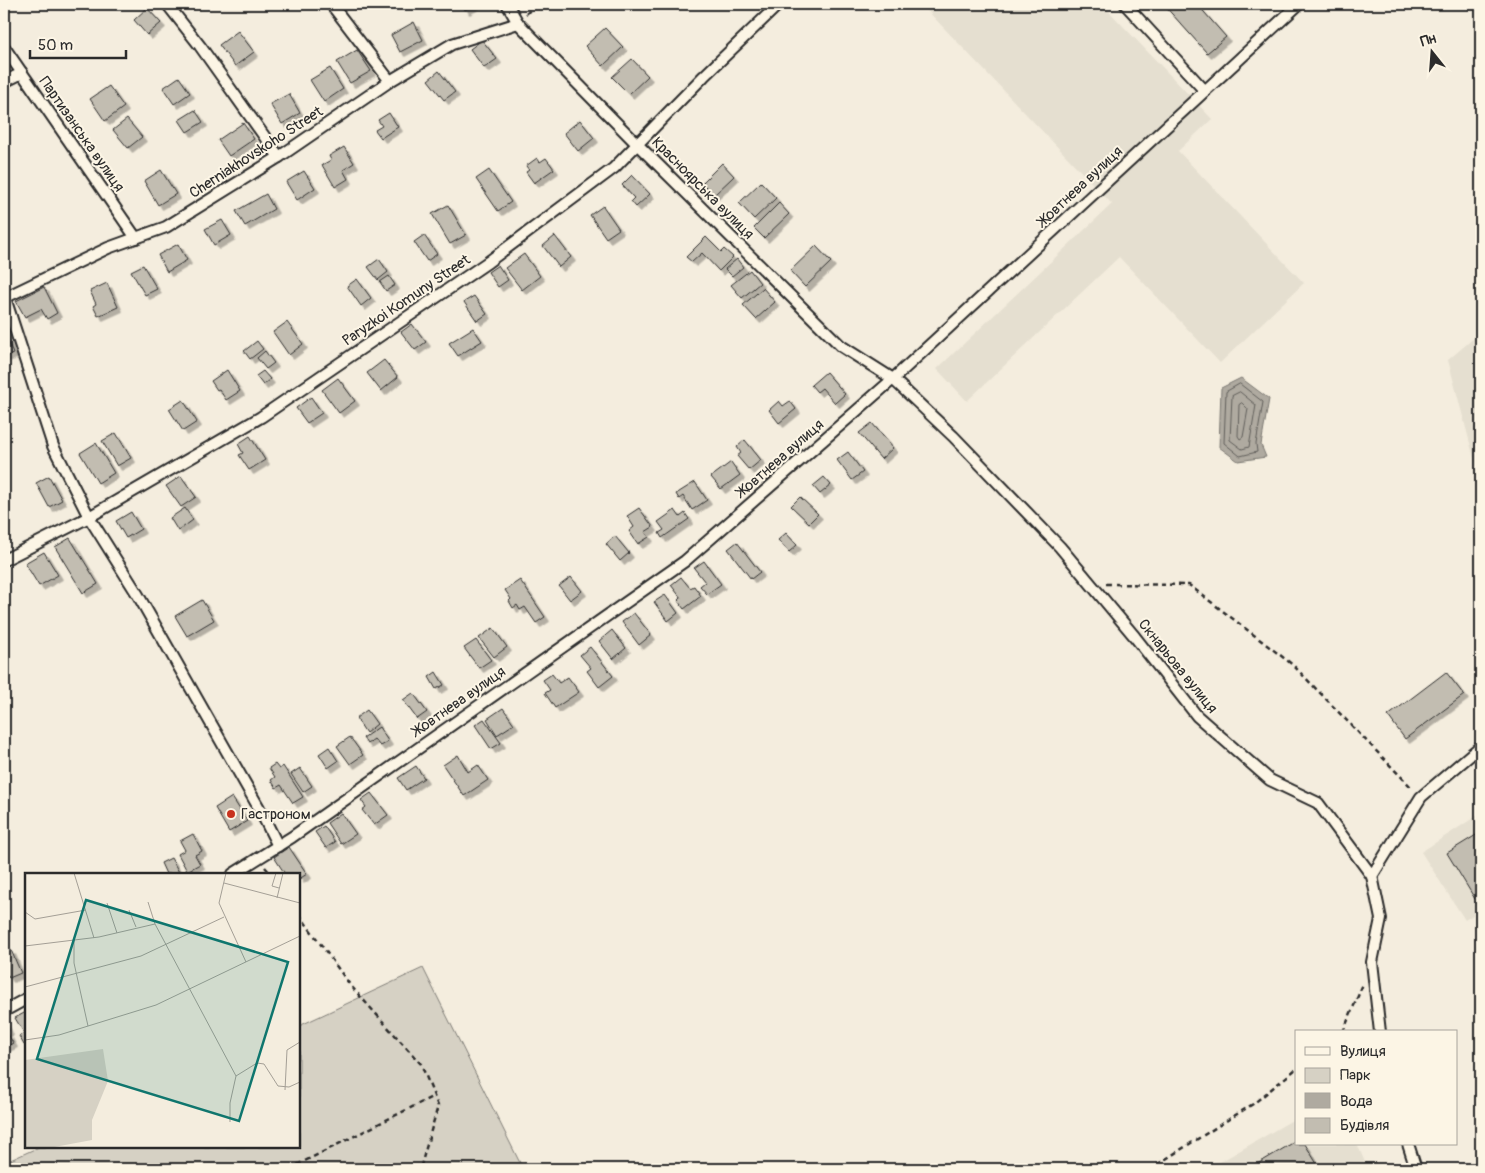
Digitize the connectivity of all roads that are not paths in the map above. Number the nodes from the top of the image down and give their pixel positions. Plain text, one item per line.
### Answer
1 (167, 4) edge
2 (331, 4) edge
3 (507, 4) edge
4 (779, 4) edge
5 (1125, 4) edge
6 (1299, 4) edge
7 (518, 23) junction
8 (4, 47) edge
9 (22, 73) junction
10 (390, 81) junction
11 (4, 82) edge
12 (1205, 91) junction
13 (638, 145) junction
14 (279, 157) junction
15 (136, 238) junction
16 (4, 298) edge
17 (893, 379) junction
18 (89, 517) junction
19 (4, 560) edge
20 (1481, 746) edge
21 (278, 846) junction
22 (235, 873) edge
23 (1372, 876) junction
24 (25, 1000) edge
25 (4, 1011) edge
26 (1380, 1030) edge
27 (1409, 1146) edge
28 (1416, 1169) edge

1 - 14 street
2 - 10 street
3 - 7 street, Красноярська вулиця
4 - 13 street, Paryzkoi Komuny Street
5 - 12 street
6 - 12 street, Жовтнева вулиця
7 - 10 street, Cherniakhovskoho Street
7 - 13 street, Красноярська вулиця
8 - 9 street, Партизанська вулиця
9 - 11 street
9 - 15 street, Партизанська вулиця
10 - 14 street, Cherniakhovskoho Street
12 - 17 street, Жовтнева вулиця
13 - 17 street, Красноярська вулиця
13 - 18 street, Paryzkoi Komuny Street
14 - 15 street, Cherniakhovskoho Street
15 - 16 street, Cherniakhovskoho Street
16 - 18 street
17 - 21 street, Жовтнева вулиця
17 - 23 street, Скнарьова вулиця
18 - 19 street, Paryzkoi Komuny Street
18 - 21 street
20 - 23 street
21 - 22 street, Жовтнева вулиця
23 - 26 street
24 - 25 street
27 - 28 street

